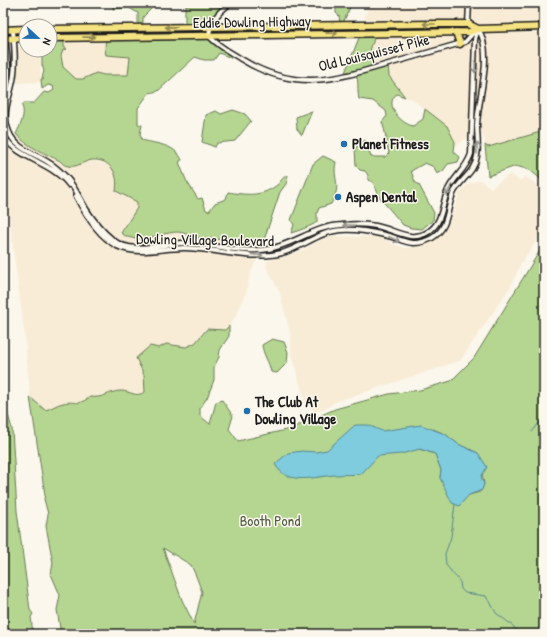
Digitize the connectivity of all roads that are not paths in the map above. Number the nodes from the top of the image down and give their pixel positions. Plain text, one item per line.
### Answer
1 (231, 3) edge
2 (469, 3) edge
3 (468, 24) junction
4 (210, 26) junction
5 (544, 27) edge
6 (58, 29) edge
7 (478, 29) junction
8 (4, 30) edge
9 (13, 30) junction
10 (18, 30) edge
11 (456, 32) junction
12 (209, 36) junction
13 (58, 38) edge
14 (4, 39) edge
15 (14, 39) junction
16 (18, 39) edge
17 (460, 44) junction
18 (8, 78) junction
19 (14, 78) junction
20 (3, 102) edge
21 (3, 133) edge

1 - 4 street
2 - 3 street
3 -> 4 main road, Eddie Dowling Highway
3 - 7 main road, Eddie Dowling Highway
4 -> 6 main road, Eddie Dowling Highway
4 - 12 street
5 - 7 main road, Eddie Dowling Highway
7 - 11 main road, Eddie Dowling Highway
7 - 17 street, Old Louisquisset Pike
7 -> 19 street, Dowling Village Boulevard
21 -> 7 street, Dowling Village Boulevard
8 - 9 main road
8 - 14 street
9 - 10 main road
9 - 15 street, Dowling Village Boulevard
12 -> 11 main road, Eddie Dowling Highway
11 - 17 main road
13 -> 12 main road, Eddie Dowling Highway
12 - 17 street, Old Louisquisset Pike
14 - 15 main road
14 - 18 street
15 - 16 main road
15 - 19 street, Dowling Village Boulevard
18 - 19 street
18 - 20 street

